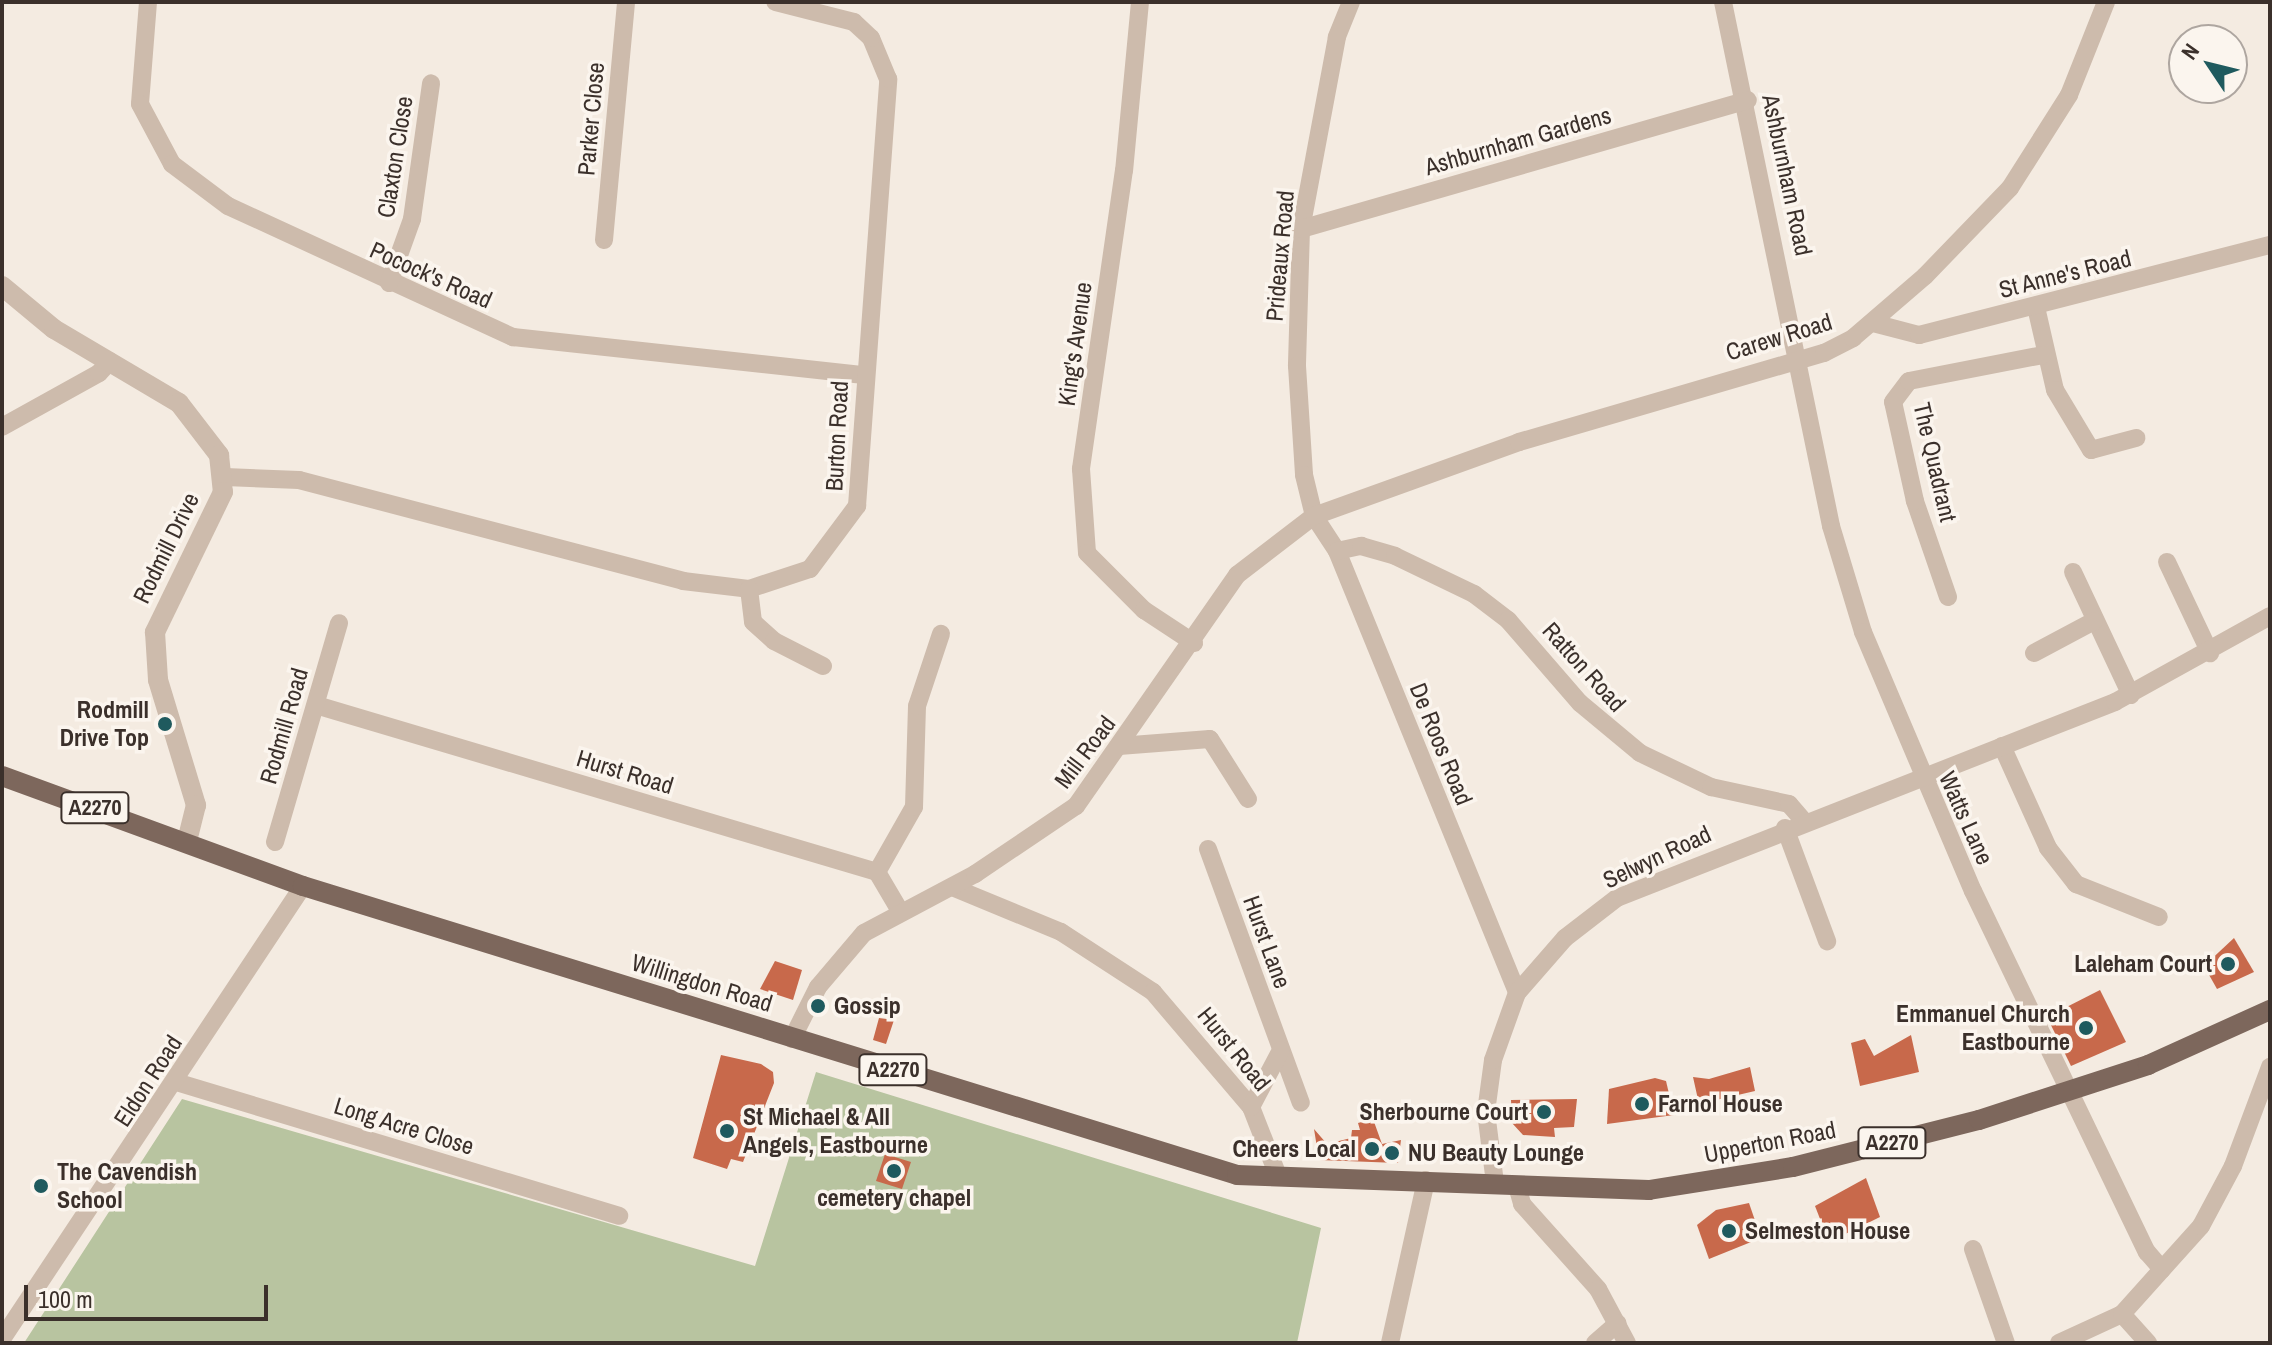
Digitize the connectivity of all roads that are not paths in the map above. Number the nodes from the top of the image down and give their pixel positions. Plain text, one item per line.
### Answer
1 (148, 2) edge
2 (626, 2) edge
3 (775, 2) edge
4 (1140, 2) edge
5 (1351, 2) edge
6 (1723, 2) edge
7 (2106, 2) edge
8 (431, 83) dead end
9 (1748, 100) junction
10 (1301, 229) junction
11 (604, 240) dead end
12 (2270, 245) edge
13 (389, 283) junction
14 (2, 286) edge
15 (2036, 307) junction
16 (1873, 323) junction
17 (2043, 355) junction
18 (1800, 358) junction
19 (110, 361) junction
20 (864, 375) junction
21 (2, 427) edge
22 (2136, 438) dead end
23 (225, 477) junction
24 (1314, 516) junction
25 (1337, 551) junction
26 (2167, 562) dead end
27 (2073, 572) dead end
28 (749, 589) junction
29 (1948, 597) dead end
30 (2270, 616) edge
31 (2094, 621) junction
32 (339, 623) dead end
33 (941, 634) dead end
34 (1194, 643) junction
35 (2034, 653) dead end
36 (2210, 653) junction
37 (823, 666) dead end
38 (2131, 695) junction
39 (316, 705) junction
40 (1119, 746) junction
41 (2002, 746) junction
42 (1927, 775) junction
43 (2, 776) edge
44 (1248, 799) dead end
45 (1803, 820) junction
46 (1785, 828) junction
47 (187, 842) junction
48 (275, 842) dead end
49 (1208, 849) dead end
50 (877, 872) junction
51 (303, 886) junction
52 (952, 887) junction
53 (900, 911) junction
54 (2159, 917) dead end
55 (1827, 941) dead end
56 (1517, 993) junction
57 (2268, 1017) edge
58 (792, 1039) junction
59 (1281, 1050) junction
60 (2270, 1067) edge
61 (176, 1082) junction
62 (2068, 1090) junction
63 (1301, 1103) dead end
64 (1251, 1107) junction
65 (1278, 1176) junction
66 (1426, 1180) junction
67 (1495, 1183) junction
68 (1517, 1186) junction
69 (619, 1216) dead end
70 (1973, 1249) dead end
71 (2162, 1269) junction
72 (2122, 1314) junction
73 (1618, 1323) junction
74 (2, 1339) edge
75 (1390, 1343) edge
76 (1595, 1343) edge
77 (1627, 1343) edge
78 (2006, 1343) edge
79 (2059, 1343) edge
80 (2148, 1343) edge

1 - 13 street, Pocock's Road
2 - 11 street, Parker Close
3 - 20 street, Burton Road
4 - 34 street, King's Avenue
5 - 10 street, Prideaux Road
6 - 9 street, Ashburnham Road
7 - 16 street, Carew Road
8 - 13 street, Claxton Close
9 - 10 street, Ashburnham Gardens
9 - 18 street, Ashburnham Road
10 - 24 street, Prideaux Road
12 - 15 street, St Anne's Road
13 - 20 street, Pocock's Road
14 - 19 street, Rodmill Drive
15 - 16 street, St Anne's Road
15 - 17 street
16 - 18 street, Carew Road
17 - 22 street
17 - 29 street, The Quadrant
18 - 24 street, Carew Road
18 - 42 street, Watts Lane
19 - 21 street
19 - 23 street, Rodmill Drive
20 - 28 street, Burton Road
23 - 28 street, Burton Road
23 - 47 street, Rodmill Drive
24 - 25 street, De Roos Road
24 - 34 street, Mill Road
25 - 45 street, Ratton Road
25 - 56 street, De Roos Road
26 - 36 street
27 - 31 street
28 - 37 street
30 - 36 street
31 - 35 street
31 - 38 street
32 - 39 street, Rodmill Road
33 - 50 street
34 - 40 street, Mill Road
36 - 38 street
38 - 41 street
39 - 48 street, Rodmill Road
39 - 50 street, Hurst Road
40 - 44 street
40 - 52 street, Mill Road
41 - 42 street
41 - 54 street
42 - 45 street
42 - 62 street, Watts Lane
43 - 47 main road, Willingdon Road / A2270
45 - 46 street, Selwyn Road
46 - 55 street
46 - 56 street, Selwyn Road
47 - 51 main road, Willingdon Road / A2270
49 - 59 street, Hurst Lane
50 - 53 street
51 - 58 main road, Willingdon Road / A2270
51 - 61 street, Eldon Road
52 - 53 street, Mill Road
52 - 64 street, Hurst Road
53 - 58 street, Mill Road
56 - 67 street, Selwyn Road
57 - 62 main road, Upperton Road / A2270
58 - 65 main road, Willingdon Road / A2270
59 - 63 street, Hurst Lane
59 - 64 street
60 - 71 street
61 - 69 street, Long Acre Close
61 - 74 street, Eldon Road
62 - 68 main road, Upperton Road / A2270
62 - 71 street, Watts Lane
64 - 65 street, Hurst Road
65 - 66 main road, Willingdon Road / A2270
66 - 67 main road, Willingdon Road / A2270
66 - 75 street
67 - 68 main road, Upperton Road / A2270
68 - 73 street
70 - 78 street
71 - 72 street
72 - 79 street
72 - 80 street
73 - 76 street
73 - 77 street

